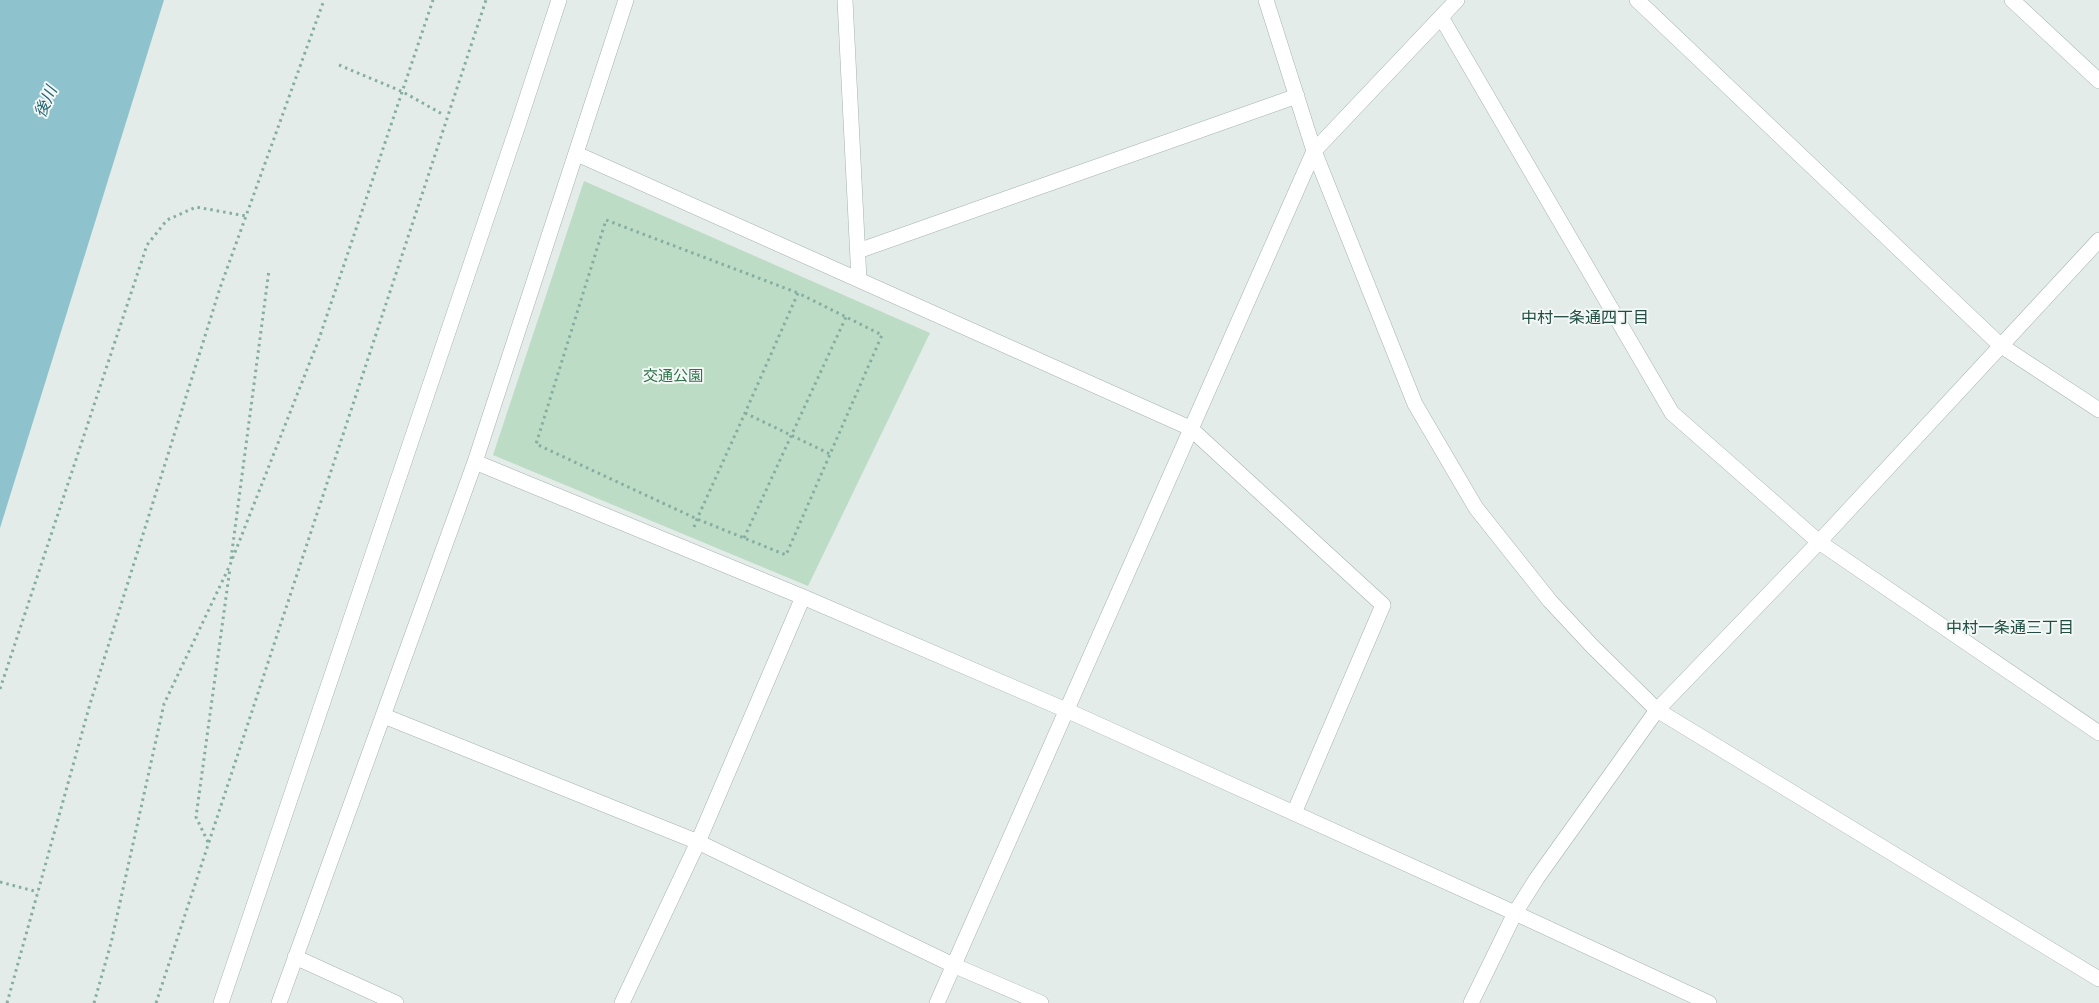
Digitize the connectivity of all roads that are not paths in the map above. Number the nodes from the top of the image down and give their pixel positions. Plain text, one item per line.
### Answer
1 (559, 0) edge
2 (626, 0) edge
3 (845, 0) edge
4 (1266, 0) edge
5 (1457, 0) edge
6 (1637, 0) edge
7 (2012, 0) edge
8 (1441, 17) junction
9 (2099, 81) edge
10 (1297, 96) junction
11 (1314, 151) junction
12 (576, 154) junction
13 (2099, 240) edge
14 (858, 251) junction
15 (859, 280) junction
16 (2000, 345) junction
17 (2099, 410) edge
18 (1190, 428) junction
19 (475, 462) junction
20 (1819, 542) junction
21 (803, 598) junction
22 (1066, 710) junction
23 (1657, 710) junction
24 (384, 716) junction
25 (2099, 733) edge
26 (1294, 813) junction
27 (698, 842) junction
28 (1515, 912) junction
29 (295, 957) junction
30 (953, 965) junction
31 (2099, 979) edge
32 (221, 1003) edge
33 (280, 1003) edge
34 (396, 1003) edge
35 (622, 1003) edge
36 (936, 1003) edge
37 (1041, 1003) edge
38 (1471, 1003) edge
39 (1709, 1003) edge

1 - 32 street
2 - 12 street
3 - 14 street
4 - 10 street
5 - 8 street
6 - 16 street
7 - 9 street
8 - 11 street
8 - 20 street
10 - 11 street
10 - 14 street
11 - 18 street
11 - 23 street
12 - 15 street
12 - 19 street
13 - 16 street
14 - 15 street
15 - 18 street
16 - 17 street
16 - 20 street
18 - 22 street
18 - 26 street
19 - 21 street
19 - 24 street
20 - 23 street
20 - 25 street
21 - 22 street
21 - 27 street
22 - 26 street
22 - 30 street
23 - 28 street
23 - 31 street
24 - 27 street
24 - 29 street
26 - 28 street
27 - 30 street
27 - 35 street
28 - 38 street
28 - 39 street
29 - 33 street
29 - 34 street
30 - 36 street
30 - 37 street

